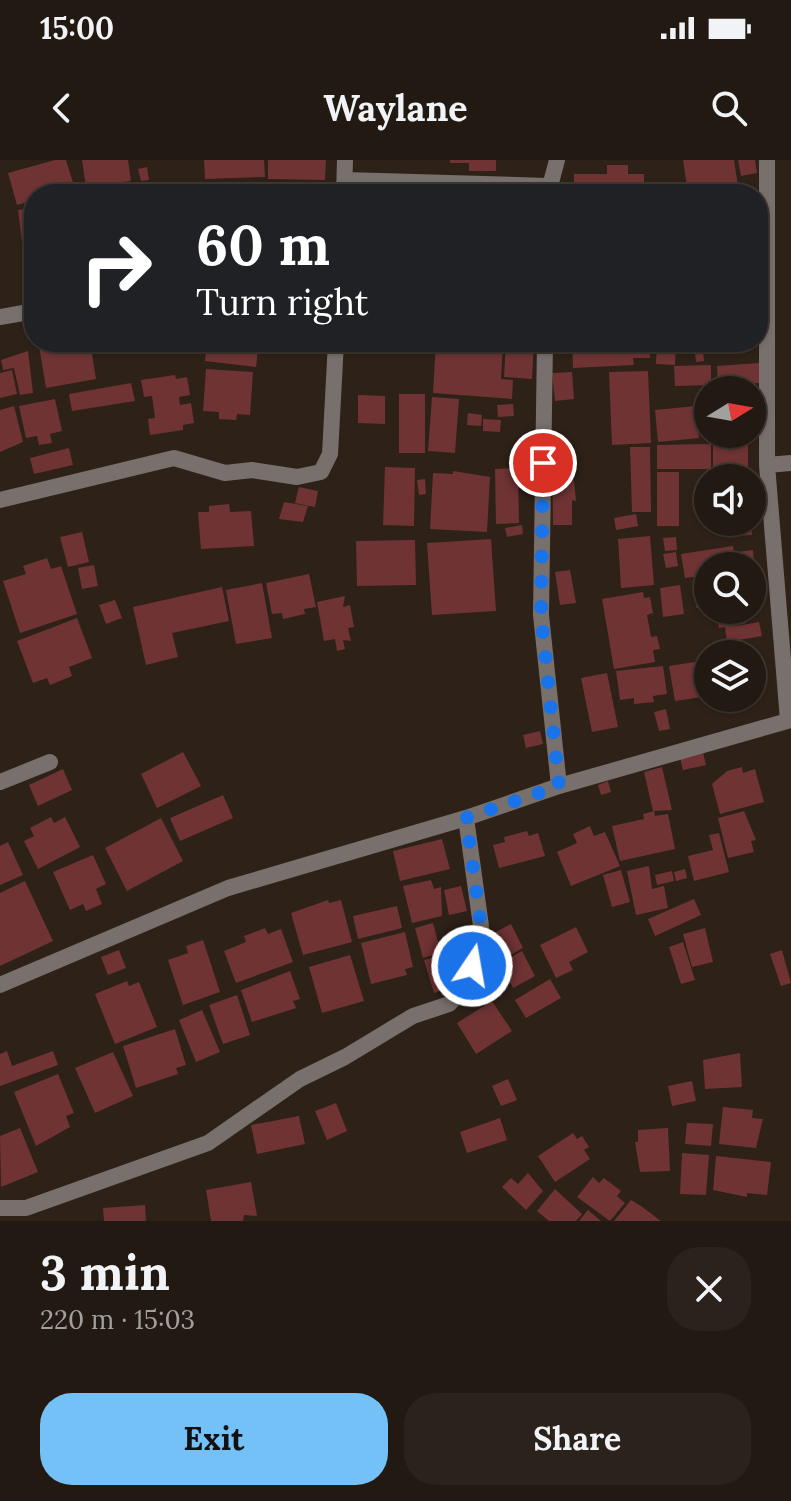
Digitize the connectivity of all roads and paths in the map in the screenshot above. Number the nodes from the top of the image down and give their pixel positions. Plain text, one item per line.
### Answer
1 (345, 160) edge
2 (557, 160) edge
3 (767, 160) edge
4 (344, 184) edge
5 (550, 184) edge
6 (767, 184) edge
7 (24, 313) edge
8 (0, 317) edge
9 (335, 352) edge
10 (545, 352) edge
11 (767, 352) edge
12 (791, 463) edge
13 (767, 465) junction
14 (0, 500) edge
15 (789, 720) edge
16 (50, 762) dead end
17 (0, 782) edge
18 (559, 786) junction
19 (466, 818) junction
20 (0, 985) edge
21 (0, 1208) edge

1 - 4 street
2 - 5 street
3 - 6 street
7 - 8 street
9 - 14 street
10 - 18 street
11 - 13 street
12 - 13 street
13 - 15 street
15 - 18 street
16 - 17 street
18 - 19 street
19 - 20 street
19 - 21 street

